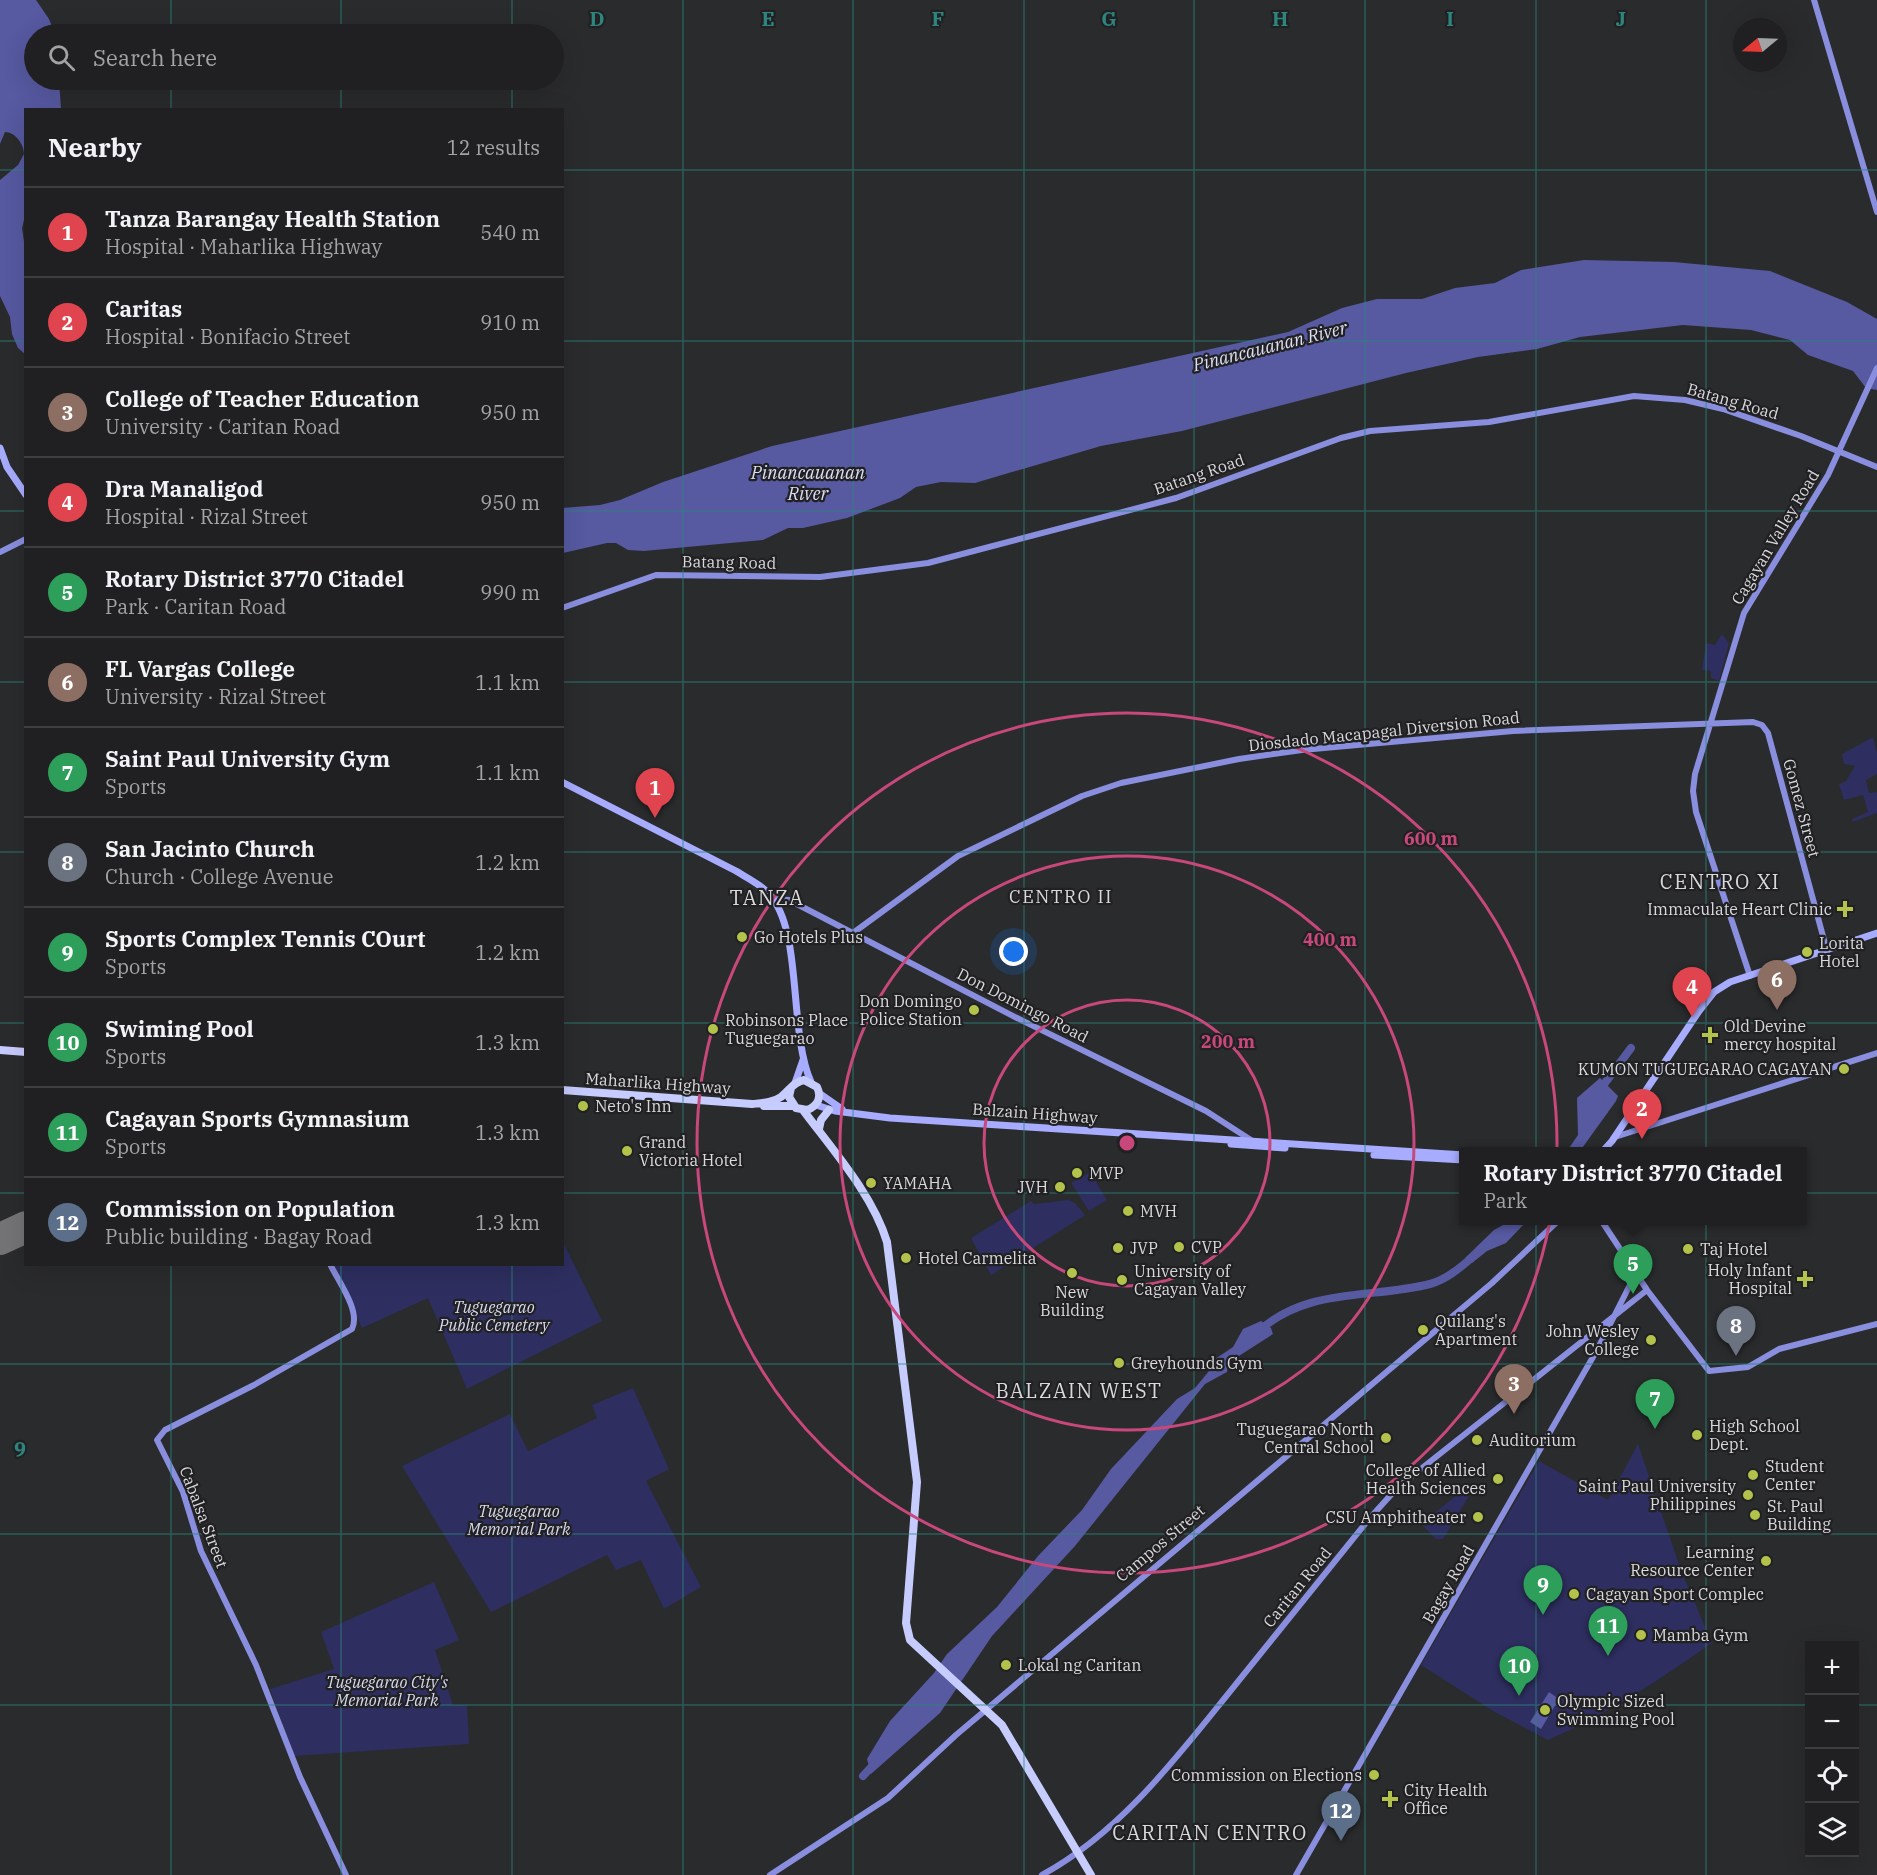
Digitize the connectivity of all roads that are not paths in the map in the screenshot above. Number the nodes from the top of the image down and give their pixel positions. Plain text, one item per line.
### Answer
1 (1814, 0) edge
2 (1877, 212) edge
3 (1877, 368) edge
4 (0, 448) edge
5 (1840, 452) junction
6 (1877, 467) edge
7 (24, 492) edge
8 (24, 540) edge
9 (0, 552) edge
10 (564, 607) edge
11 (1709, 724) junction
12 (564, 783) edge
13 (773, 898) junction
14 (853, 933) junction
15 (1877, 933) edge
16 (1827, 951) junction
17 (1750, 976) junction
18 (0, 1050) edge
19 (24, 1052) edge
20 (1877, 1053) edge
21 (804, 1058) junction
22 (811, 1082) junction
23 (793, 1085) junction
24 (564, 1090) edge
25 (819, 1093) junction
26 (752, 1104) junction
27 (794, 1106) junction
28 (815, 1106) junction
29 (803, 1110) junction
30 (829, 1110) junction
31 (848, 1111) junction
32 (819, 1129) junction
33 (1614, 1139) junction
34 (1254, 1144) junction
35 (1607, 1147) edge
36 (1611, 1147) edge
37 (1459, 1155) edge
38 (1459, 1161) edge
39 (1555, 1225) edge
40 (1603, 1225) edge
41 (331, 1266) edge
42 (1636, 1273) junction
43 (1647, 1290) junction
44 (1614, 1317) junction
45 (1877, 1324) edge
46 (987, 1709) junction
47 (1079, 1853) junction
48 (346, 1875) edge
49 (770, 1875) edge
50 (1042, 1875) edge
51 (1090, 1875) edge
52 (1296, 1875) edge

1 - 2 main road
3 - 5 main road, Cagayan Valley Road
4 - 7 main road
5 - 6 main road, Batang Road
5 - 10 main road, Batang Road
5 - 11 main road, Cagayan Valley Road
8 - 9 main road
11 - 14 main road, Diosdado Macapagal Diversion Road
11 - 16 main road, Gomez Street
11 - 17 main road, Cagayan Valley Road
12 - 13 main road
13 - 14 main road, Don Domingo Road
13 - 21 main road
14 - 34 main road, Don Domingo Road
15 - 16 main road
16 - 17 main road
17 - 33 main road
18 - 19 highway
20 - 33 main road
21 - 22 main road
21 - 23 main road
22 - 23 highway
22 - 25 highway
23 - 26 highway, Maharlika Highway
23 - 27 highway
24 - 26 highway, Maharlika Highway
25 - 28 highway
25 - 31 main road
26 - 27 highway, Maharlika Highway
27 - 29 highway
28 - 29 highway
28 - 30 main road
28 - 32 highway
29 - 32 highway
30 - 31 main road
30 - 32 highway
31 - 34 main road, Balzain Highway
32 - 46 highway
33 - 35 main road
33 - 36 main road
34 - 37 main road, Balzain Highway
34 - 38 main road, Balzain Highway
39 - 46 main road, Campos Street
40 - 42 main road
41 - 48 main road, Cabalsa Street
42 - 43 main road
42 - 44 main road, Bagay Road
43 - 44 main road, Caritan Road
43 - 45 main road
44 - 47 main road, Caritan Road
44 - 52 main road, Bagay Road
46 - 47 highway
46 - 49 main road, Campos Street
47 - 50 main road, Caritan Road
47 - 51 highway

